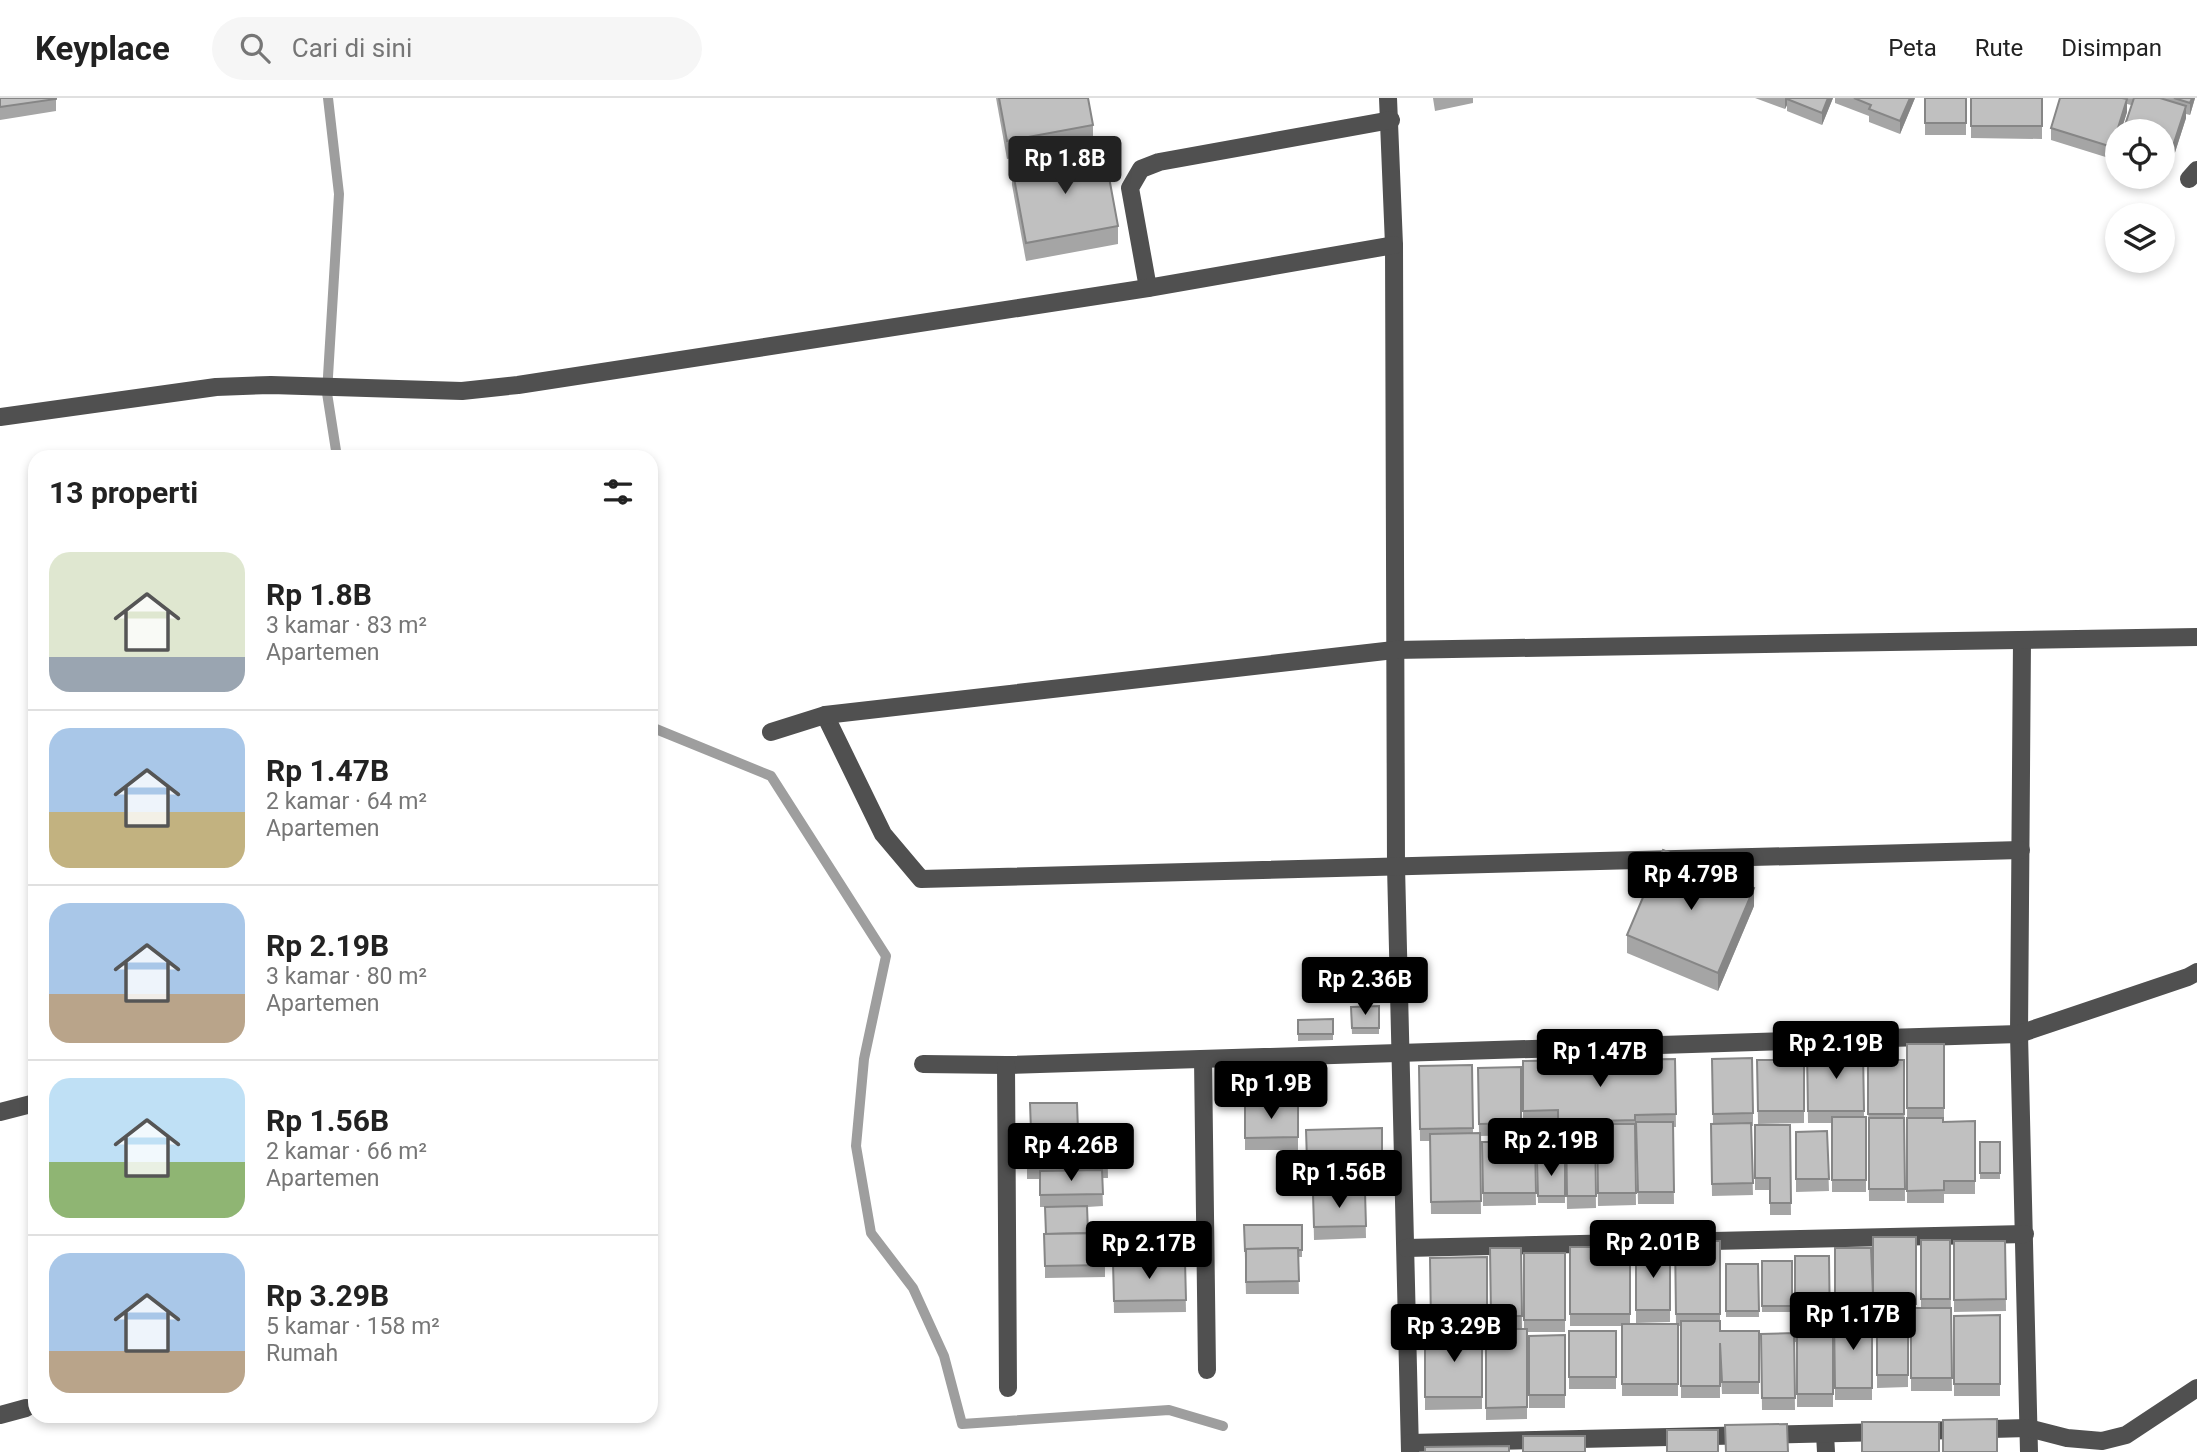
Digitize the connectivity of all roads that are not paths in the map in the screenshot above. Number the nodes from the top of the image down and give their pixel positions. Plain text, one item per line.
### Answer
1 (1388, 98) edge
2 (1391, 120) junction
3 (1394, 245) junction
4 (1148, 288) junction
5 (0, 416) edge
6 (2197, 637) edge
7 (2022, 640) junction
8 (1394, 650) junction
9 (825, 715) junction
10 (771, 732) dead end
11 (2021, 850) junction
12 (1396, 866) junction
13 (2197, 972) edge
14 (2019, 1034) junction
15 (1402, 1053) junction
16 (1203, 1059) junction
17 (923, 1064) dead end
18 (1006, 1065) junction
19 (28, 1105) edge
20 (0, 1112) edge
21 (2025, 1234) junction
22 (1406, 1248) junction
23 (1207, 1370) dead end
24 (1008, 1388) dead end
25 (2197, 1388) edge
26 (26, 1408) dead end
27 (0, 1415) edge
28 (2028, 1429) junction
29 (1825, 1443) edge
30 (1612, 1445) edge
31 (1410, 1448) edge
32 (2029, 1452) edge

1 - 2 street
2 - 3 street
2 - 4 street
3 - 4 street
3 - 8 street
4 - 5 street
6 - 7 street
7 - 8 street
7 - 11 street
8 - 9 street
8 - 12 street
9 - 10 street
9 - 12 street
11 - 12 street
11 - 14 street
12 - 15 street
13 - 14 street
14 - 15 street
14 - 21 street
15 - 16 street
15 - 22 street
16 - 18 street
16 - 23 street
17 - 18 street
18 - 24 street
19 - 20 street
21 - 22 street
21 - 28 street
22 - 31 street
25 - 28 street
26 - 27 street
28 - 29 street
28 - 32 street
29 - 30 street
30 - 31 street

